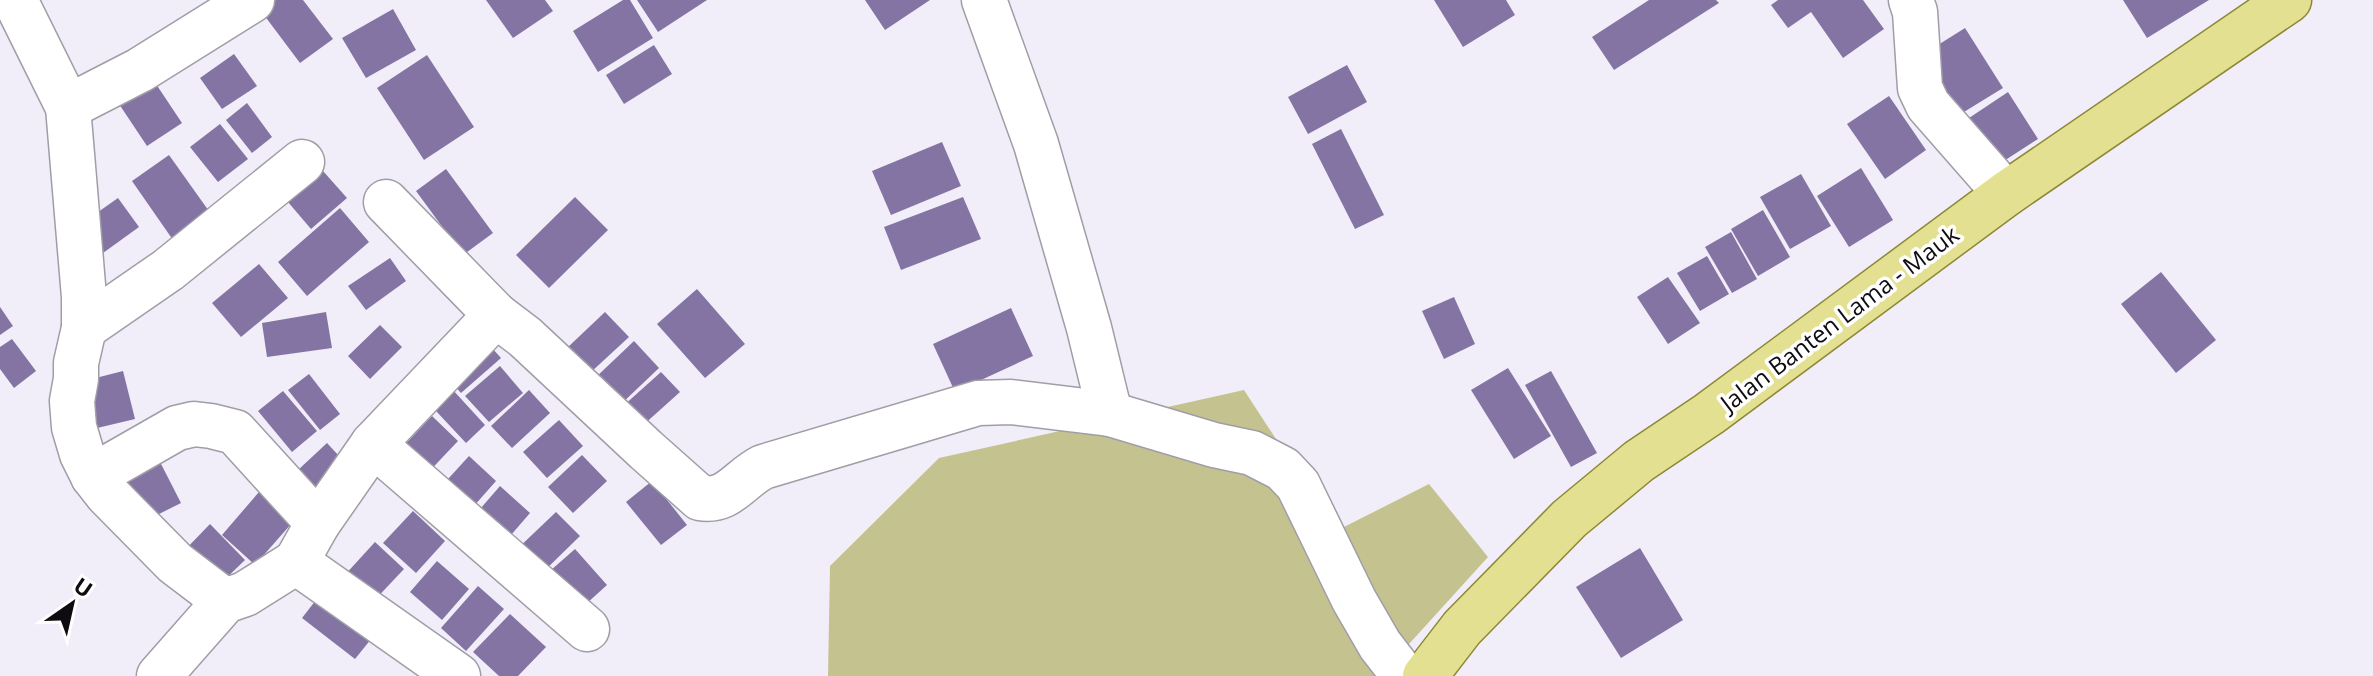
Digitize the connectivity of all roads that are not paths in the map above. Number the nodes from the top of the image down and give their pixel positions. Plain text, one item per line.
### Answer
1 (15, 0) edge
2 (252, 0) edge
3 (984, 0) edge
4 (1911, 0) edge
5 (2289, 0) edge
6 (68, 107) junction
7 (302, 162) dead end
8 (2006, 194) junction
9 (386, 202) dead end
10 (496, 315) junction
11 (84, 328) junction
12 (1110, 414) junction
13 (373, 444) junction
14 (93, 476) junction
15 (318, 523) junction
16 (296, 562) junction
17 (225, 601) junction
18 (587, 629) dead end
19 (159, 676) edge
20 (458, 676) edge
21 (1404, 676) edge
22 (1425, 676) edge

1 - 6 street
2 - 6 street
3 - 12 street
4 - 8 street
5 - 8 main road, Jalan Banten Lama - Mauk
6 - 11 street
7 - 11 street
8 - 22 main road, Jalan Banten Lama - Mauk
9 - 10 street
10 - 12 street
10 - 13 street
11 - 14 street
12 - 21 street
13 - 15 street
13 - 18 street
14 - 15 street
14 - 17 street
15 - 16 street
16 - 17 street
16 - 20 street
17 - 19 street

